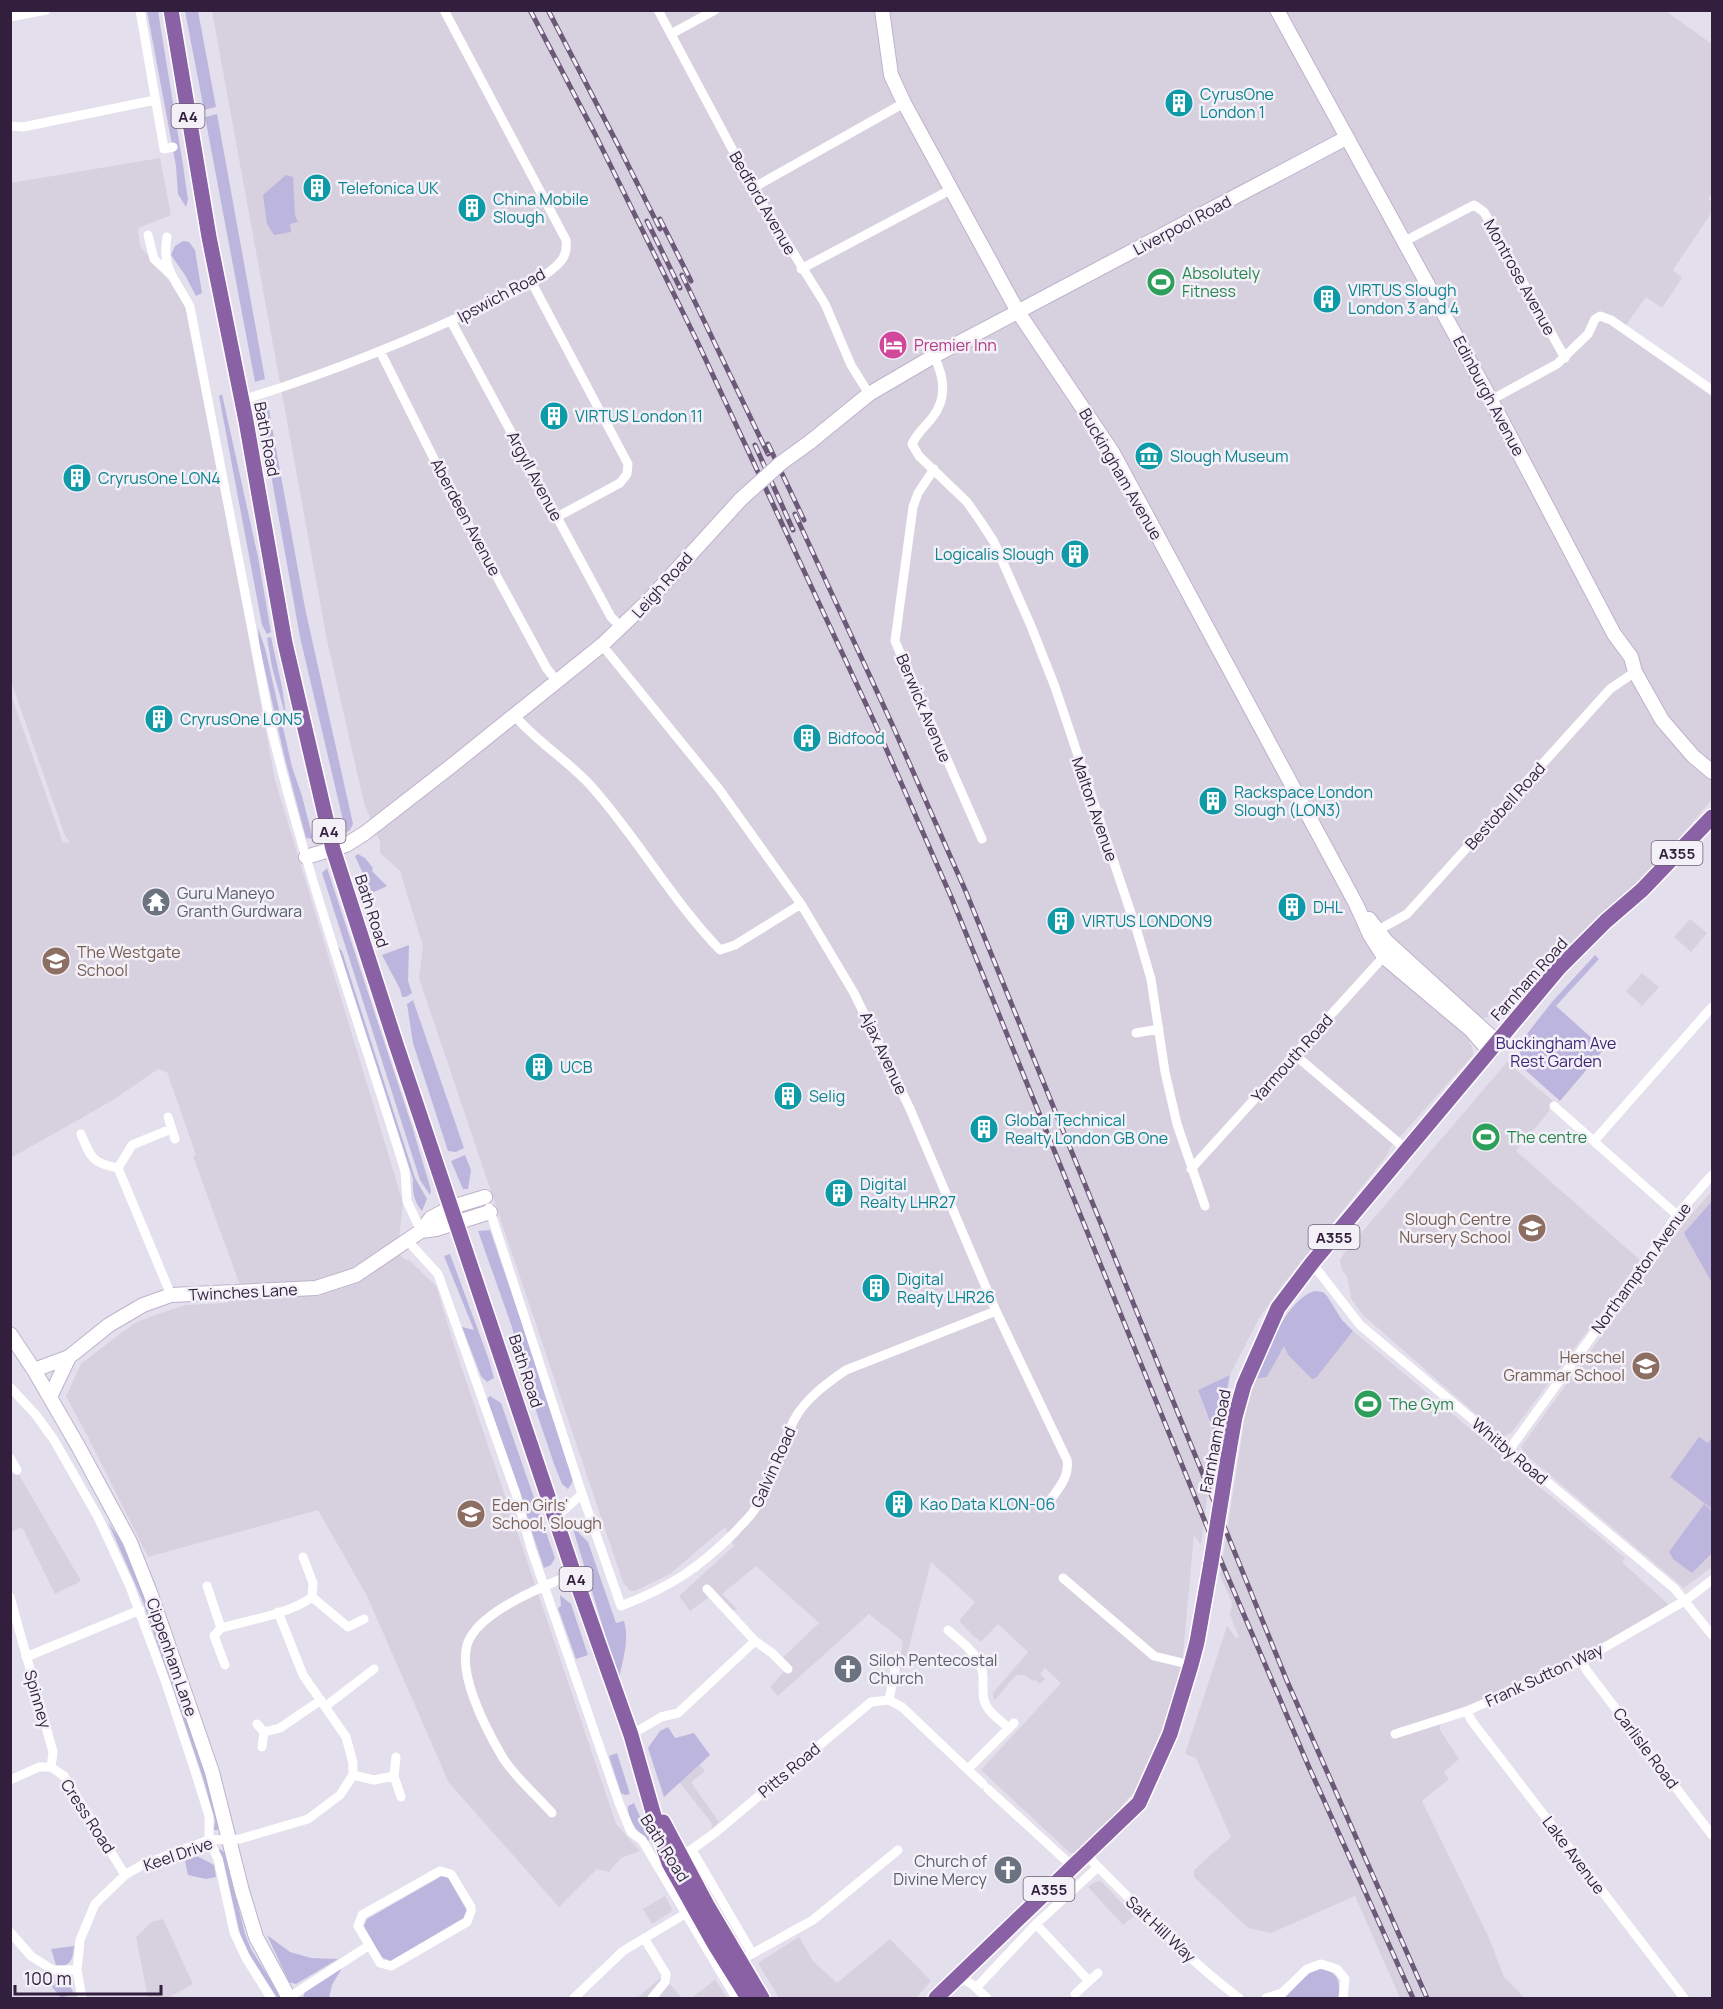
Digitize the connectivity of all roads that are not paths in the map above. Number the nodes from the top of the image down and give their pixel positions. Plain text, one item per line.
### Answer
1 (46, 10) edge
2 (140, 10) edge
3 (171, 10) edge
4 (444, 10) edge
5 (658, 10) edge
6 (715, 10) edge
7 (882, 10) edge
8 (1277, 10) edge
9 (10, 17) edge
10 (671, 34) junction
11 (155, 100) junction
12 (904, 103) junction
13 (10, 126) edge
14 (1346, 138) junction
15 (172, 147) dead end
16 (753, 188) junction
17 (952, 189) junction
18 (148, 235) dead end
19 (166, 237) dead end
20 (1405, 241) junction
21 (801, 269) junction
22 (170, 274) junction
23 (532, 283) junction
24 (1018, 312) junction
25 (451, 321) junction
26 (380, 351) junction
27 (934, 356) junction
28 (1565, 358) junction
29 (1713, 390) edge
30 (869, 394) junction
31 (242, 400) junction
32 (1491, 400) junction
33 (934, 470) junction
34 (557, 517) junction
35 (622, 628) junction
36 (602, 645) junction
37 (1635, 672) junction
38 (557, 681) junction
39 (515, 716) junction
40 (1713, 772) edge
41 (1713, 817) edge
42 (982, 839) dead end
43 (333, 849) junction
44 (306, 857) junction
45 (801, 904) junction
46 (1374, 932) junction
47 (1389, 952) junction
48 (1713, 1007) edge
49 (1159, 1029) junction
50 (1136, 1033) dead end
51 (1493, 1047) junction
52 (1295, 1055) junction
53 (1554, 1106) dead end
54 (168, 1117) dead end
55 (171, 1129) junction
56 (81, 1134) dead end
57 (175, 1139) dead end
58 (1594, 1140) junction
59 (1407, 1150) junction
60 (118, 1168) junction
61 (1191, 1169) junction
62 (1713, 1175) edge
63 (485, 1197) joint
64 (1205, 1206) dead end
65 (452, 1207) junction
66 (490, 1212) junction
67 (1677, 1215) junction
68 (457, 1223) junction
69 (421, 1231) junction
70 (406, 1239) junction
71 (1312, 1263) junction
72 (171, 1295) junction
73 (996, 1311) junction
74 (10, 1334) edge
75 (69, 1357) junction
76 (34, 1370) junction
77 (12, 1391) edge
78 (50, 1397) junction
79 (1509, 1450) junction
80 (10, 1458) edge
81 (17, 1470) dead end
82 (582, 1494) junction
83 (1047, 1504) dead end
84 (556, 1517) junction
85 (303, 1557) dead end
86 (574, 1574) junction
87 (1063, 1578) dead end
88 (1713, 1580) edge
89 (207, 1586) dead end
90 (544, 1586) junction
91 (706, 1589) dead end
92 (312, 1597) junction
93 (10, 1598) edge
94 (1686, 1600) junction
95 (140, 1610) junction
96 (278, 1612) junction
97 (364, 1619) dead end
98 (221, 1628) junction
99 (948, 1630) dead end
100 (1713, 1635) edge
101 (754, 1641) junction
102 (26, 1657) junction
103 (1581, 1661) junction
104 (225, 1665) dead end
105 (1191, 1665) junction
106 (374, 1669) dead end
107 (895, 1669) dead end
108 (788, 1670) dead end
109 (889, 1700) junction
110 (323, 1703) junction
111 (1467, 1711) junction
112 (257, 1724) dead end
113 (264, 1732) junction
114 (1395, 1734) dead end
115 (631, 1735) junction
116 (262, 1747) dead end
117 (396, 1757) dead end
118 (51, 1767) junction
119 (968, 1769) junction
120 (353, 1775) junction
121 (394, 1776) junction
122 (10, 1780) edge
123 (401, 1797) dead end
124 (552, 1813) dead end
125 (1713, 1835) edge
126 (229, 1839) junction
127 (209, 1840) junction
128 (898, 1850) dead end
129 (1086, 1855) junction
130 (681, 1857) junction
131 (1072, 1867) junction
132 (1098, 1868) junction
133 (125, 1875) junction
134 (685, 1914) junction
135 (1036, 1924) junction
136 (10, 1932) edge
137 (644, 1938) junction
138 (368, 1946) junction
139 (745, 1957) junction
140 (77, 1970) junction
141 (1098, 1973) dead end
142 (960, 1977) junction
143 (1089, 1981) junction
144 (976, 1988) junction
145 (1076, 1994) dead end
146 (82, 1998) edge
147 (272, 1998) edge
148 (289, 1998) edge
149 (574, 1998) edge
150 (652, 1998) edge
151 (736, 1998) edge
152 (748, 1998) edge
153 (762, 1998) edge
154 (936, 1998) edge
155 (948, 1998) edge
156 (987, 1998) edge
157 (1239, 1998) edge
158 (1266, 1998) edge
159 (1344, 1998) edge
160 (1684, 1998) edge

1 - 9 street
2 - 11 street
3 - 31 main road, Bath Road / A4
4 - 23 street, Ipswich Road
5 - 10 street, Bedford Avenue
6 - 10 street
7 - 12 street, Buckingham Avenue
8 - 14 street, Edinburgh Avenue
10 - 16 street, Bedford Avenue
11 - 13 street
11 - 15 street
12 - 16 street
12 - 17 street, Buckingham Avenue
14 - 20 street, Edinburgh Avenue
14 - 24 street, Liverpool Road
16 - 21 street, Bedford Avenue
17 - 21 street
17 - 24 street, Buckingham Avenue
18 - 22 street
19 - 22 street
20 - 28 street, Montrose Avenue
20 - 32 street, Edinburgh Avenue
21 - 30 street, Bedford Avenue
22 - 44 street
23 - 25 street, Ipswich Road
23 - 34 street
24 - 27 street, Leigh Road
24 - 46 street, Buckingham Avenue
25 - 26 street, Ipswich Road
25 - 34 street, Argyll Avenue
26 - 31 street, Ipswich Road
26 - 38 street, Aberdeen Avenue
27 - 30 street, Leigh Road
27 - 33 street, Malton Avenue
28 - 29 street, Montrose Avenue
28 - 32 street, Montrose Avenue
30 - 35 street, Leigh Road, bridge
31 - 43 main road, Bath Road / A4
32 - 37 street, Edinburgh Avenue
33 - 42 street, Berwick Avenue
33 - 49 street, Malton Avenue
34 - 35 street, Argyll Avenue
35 - 36 street, Leigh Road
36 - 38 street, Leigh Road
36 - 45 street, Ajax Avenue
37 - 40 street, Edinburgh Avenue
37 - 46 street, Bestobell Road
38 - 39 street, Leigh Road
39 - 43 street, Leigh Road
39 - 45 street
41 - 51 main road, Farnham Road / A355
43 - 44 street, Leigh Road
43 - 65 main road, Bath Road / A4
44 - 69 street
45 - 73 street, Ajax Avenue
46 - 47 street, Buckingham Avenue
47 - 51 street, Buckingham Avenue
47 - 52 street, Yarmouth Road
48 - 58 street
49 - 50 street
49 - 61 street, Malton Avenue
51 - 59 main road, Farnham Road / A355
52 - 59 street
52 - 61 street, Yarmouth Road
53 - 58 street
54 - 55 street
55 - 57 street
55 - 60 street
56 - 60 street
58 - 67 street
59 - 71 main road, Farnham Road / A355
60 - 72 street
61 - 64 street, Malton Avenue
62 - 67 street, Northampton Avenue
63 - 65 street, Twinches Lane
63 - 66 street
65 - 68 main road, Bath Road / A4
65 - 69 street, Twinches Lane
66 - 68 street, Twinches Lane
66 - 82 street
67 - 79 street, Northampton Avenue
68 - 69 street, Twinches Lane
68 - 84 main road, Bath Road / A4
69 - 70 street, Twinches Lane
70 - 72 street, Twinches Lane
70 - 90 street, Bath Road
71 - 79 street, Whitby Road
71 - 105 main road, Farnham Road / A355, bridge
72 - 75 street, Twinches Lane
73 - 82 street, Galvin Road
73 - 83 street, Ajax Avenue
74 - 76 street, Cippenham Lane
75 - 76 street, Twinches Lane
75 - 78 street, Twinches Lane
76 - 78 street, Cippenham Lane
77 - 95 street
78 - 126 street, Cippenham Lane
79 - 94 street, Whitby Road
80 - 81 street
82 - 84 street
84 - 86 main road, Bath Road / A4
85 - 92 street
86 - 90 street
86 - 115 main road, Bath Road / A4
87 - 105 street
88 - 94 street, Frank Sutton Way
89 - 98 street
90 - 124 street
90 - 134 street, Bath Road
91 - 101 street
92 - 96 street
92 - 97 street
93 - 102 street, Spinney
94 - 100 street, Whitby Road
94 - 103 street, Frank Sutton Way
95 - 102 street
95 - 127 street
96 - 98 street
96 - 110 street
98 - 104 street
99 - 119 street
101 - 108 street
101 - 115 street
102 - 118 street, Spinney
103 - 111 street, Frank Sutton Way
103 - 125 street, Carlisle Road
105 - 129 main road, Farnham Road / A355
106 - 110 street
107 - 109 street
109 - 119 street
109 - 130 street, Pitts Road
110 - 113 street
110 - 120 street
111 - 114 street, Frank Sutton Way
111 - 160 street, Lake Avenue
112 - 113 street
113 - 116 street
115 - 130 main road, Bath Road / A4
117 - 121 street
118 - 122 street, Cress Road
118 - 133 street, Cress Road
119 - 131 street
120 - 121 street
120 - 126 street, Keel Drive
121 - 123 street
126 - 127 street, Keel Drive
126 - 148 street, Cippenham Lane
127 - 133 street, Keel Drive
127 - 147 street
128 - 139 street
129 - 131 main road, Farnham Road / A355
129 - 132 street, Salt Hill Way
130 - 139 main road, Bath Road / A4
130 - 152 main road, Bath Road / A4
131 - 142 main road, Farnham Road / A355
132 - 135 street
132 - 157 street, Salt Hill Way
133 - 140 street, Keel Drive
134 - 137 street
134 - 151 street, Bath Road
135 - 143 street
135 - 144 street
136 - 140 street
137 - 149 street
137 - 150 street
138 - 138 street
138 - 148 street
139 - 153 main road, Bath Road / A4
140 - 146 street, Keel Drive
141 - 143 street
142 - 144 street
142 - 154 main road, Farnham Road / A355
142 - 155 main road, Farnham Road / A355
143 - 145 street
144 - 156 street
158 - 159 street

